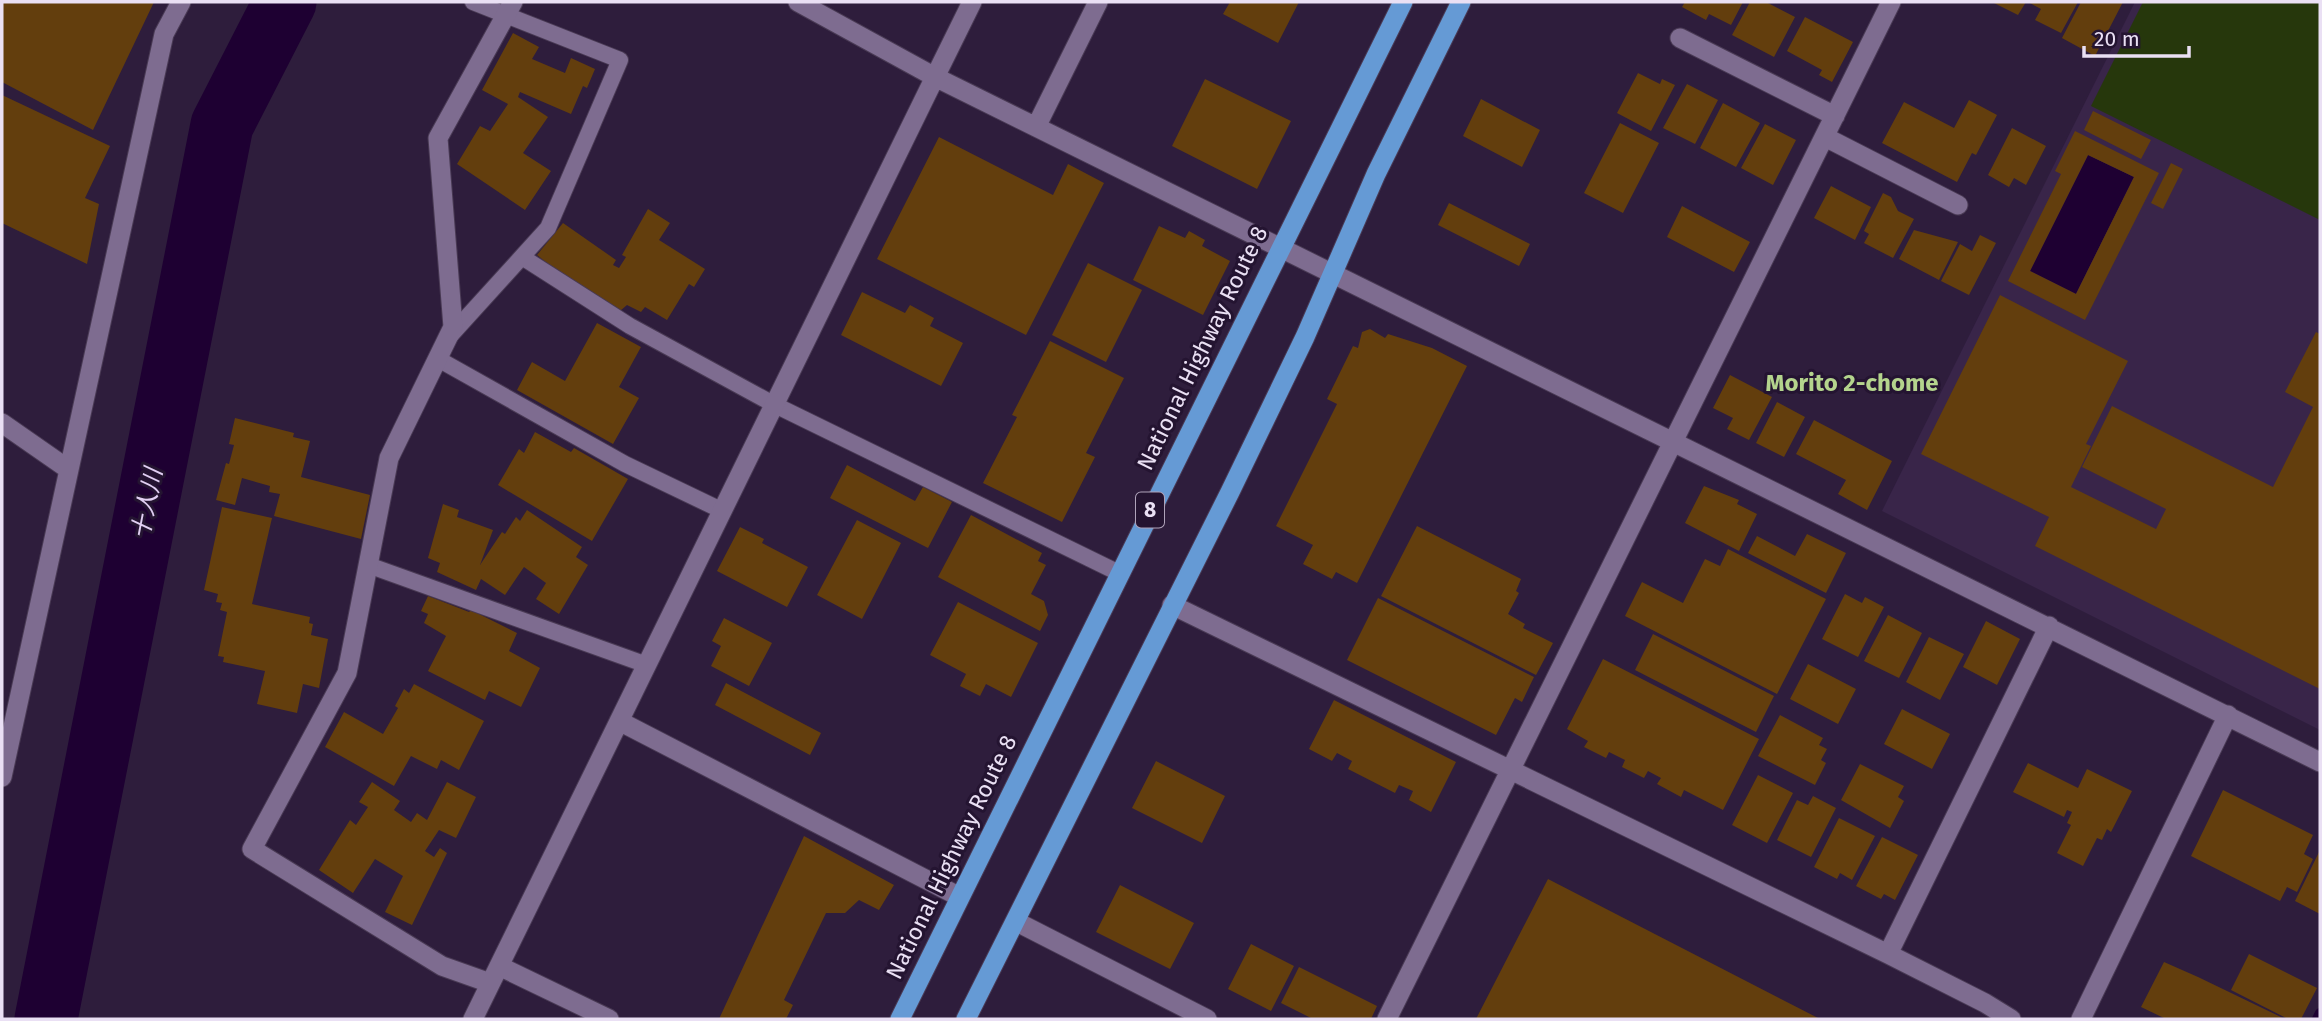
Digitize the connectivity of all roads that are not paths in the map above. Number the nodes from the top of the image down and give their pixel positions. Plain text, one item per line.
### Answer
1 (181, 2) edge
2 (473, 2) edge
3 (798, 2) edge
4 (972, 2) edge
5 (1098, 2) edge
6 (1403, 2) edge
7 (1461, 2) edge
8 (1891, 2) edge
9 (509, 9) edge
10 (1680, 37) dead end
11 (935, 77) junction
12 (1835, 116) junction
13 (1037, 127) junction
14 (1825, 137) junction
15 (1958, 205) dead end
16 (1279, 247) junction
17 (522, 257) junction
18 (1333, 272) junction
19 (449, 337) junction
20 (438, 359) junction
21 (775, 405) junction
22 (2, 423) edge
23 (1674, 443) junction
24 (68, 469) junction
25 (723, 511) junction
26 (368, 565) junction
27 (1119, 573) junction
28 (1172, 605) junction
29 (2049, 626) junction
30 (647, 665) junction
31 (2228, 715) junction
32 (619, 721) junction
33 (2320, 762) edge
34 (1510, 769) junction
35 (2, 777) edge
36 (958, 896) junction
37 (1017, 922) junction
38 (1888, 954) junction
39 (494, 974) junction
40 (473, 1019) edge
41 (609, 1019) edge
42 (900, 1019) edge
43 (966, 1019) edge
44 (1207, 1019) edge
45 (1387, 1019) edge
46 (2011, 1019) edge
47 (2081, 1019) edge

1 - 24 street
2 - 9 lane
3 - 11 street
4 - 11 street
5 - 13 street
6 - 16 highway, National Highway Route 8 / 8
7 - 18 highway
8 - 12 street
9 - 17 lane
9 - 19 street
10 - 12 street
11 - 13 street
11 - 21 street
12 - 14 street
13 - 16 street
14 - 15 street
14 - 23 street
16 - 18 street
16 - 27 highway, National Highway Route 8 / 8
17 - 19 lane
17 - 21 lane
18 - 23 street
18 - 28 highway
19 - 20 street
20 - 25 lane
20 - 26 street
21 - 25 street
21 - 27 lane
22 - 24 street
23 - 29 street
23 - 34 street
24 - 35 street
25 - 30 street
26 - 30 lane
26 - 39 street
27 - 36 highway, National Highway Route 8 / 8
28 - 34 street
28 - 37 highway
29 - 31 street
29 - 38 street
30 - 32 street
31 - 33 street
31 - 47 street
32 - 36 street
32 - 39 street
34 - 38 street
34 - 45 street
36 - 42 highway, National Highway Route 8 / 8
37 - 43 highway
37 - 44 street
38 - 46 street
39 - 40 street
39 - 41 street

